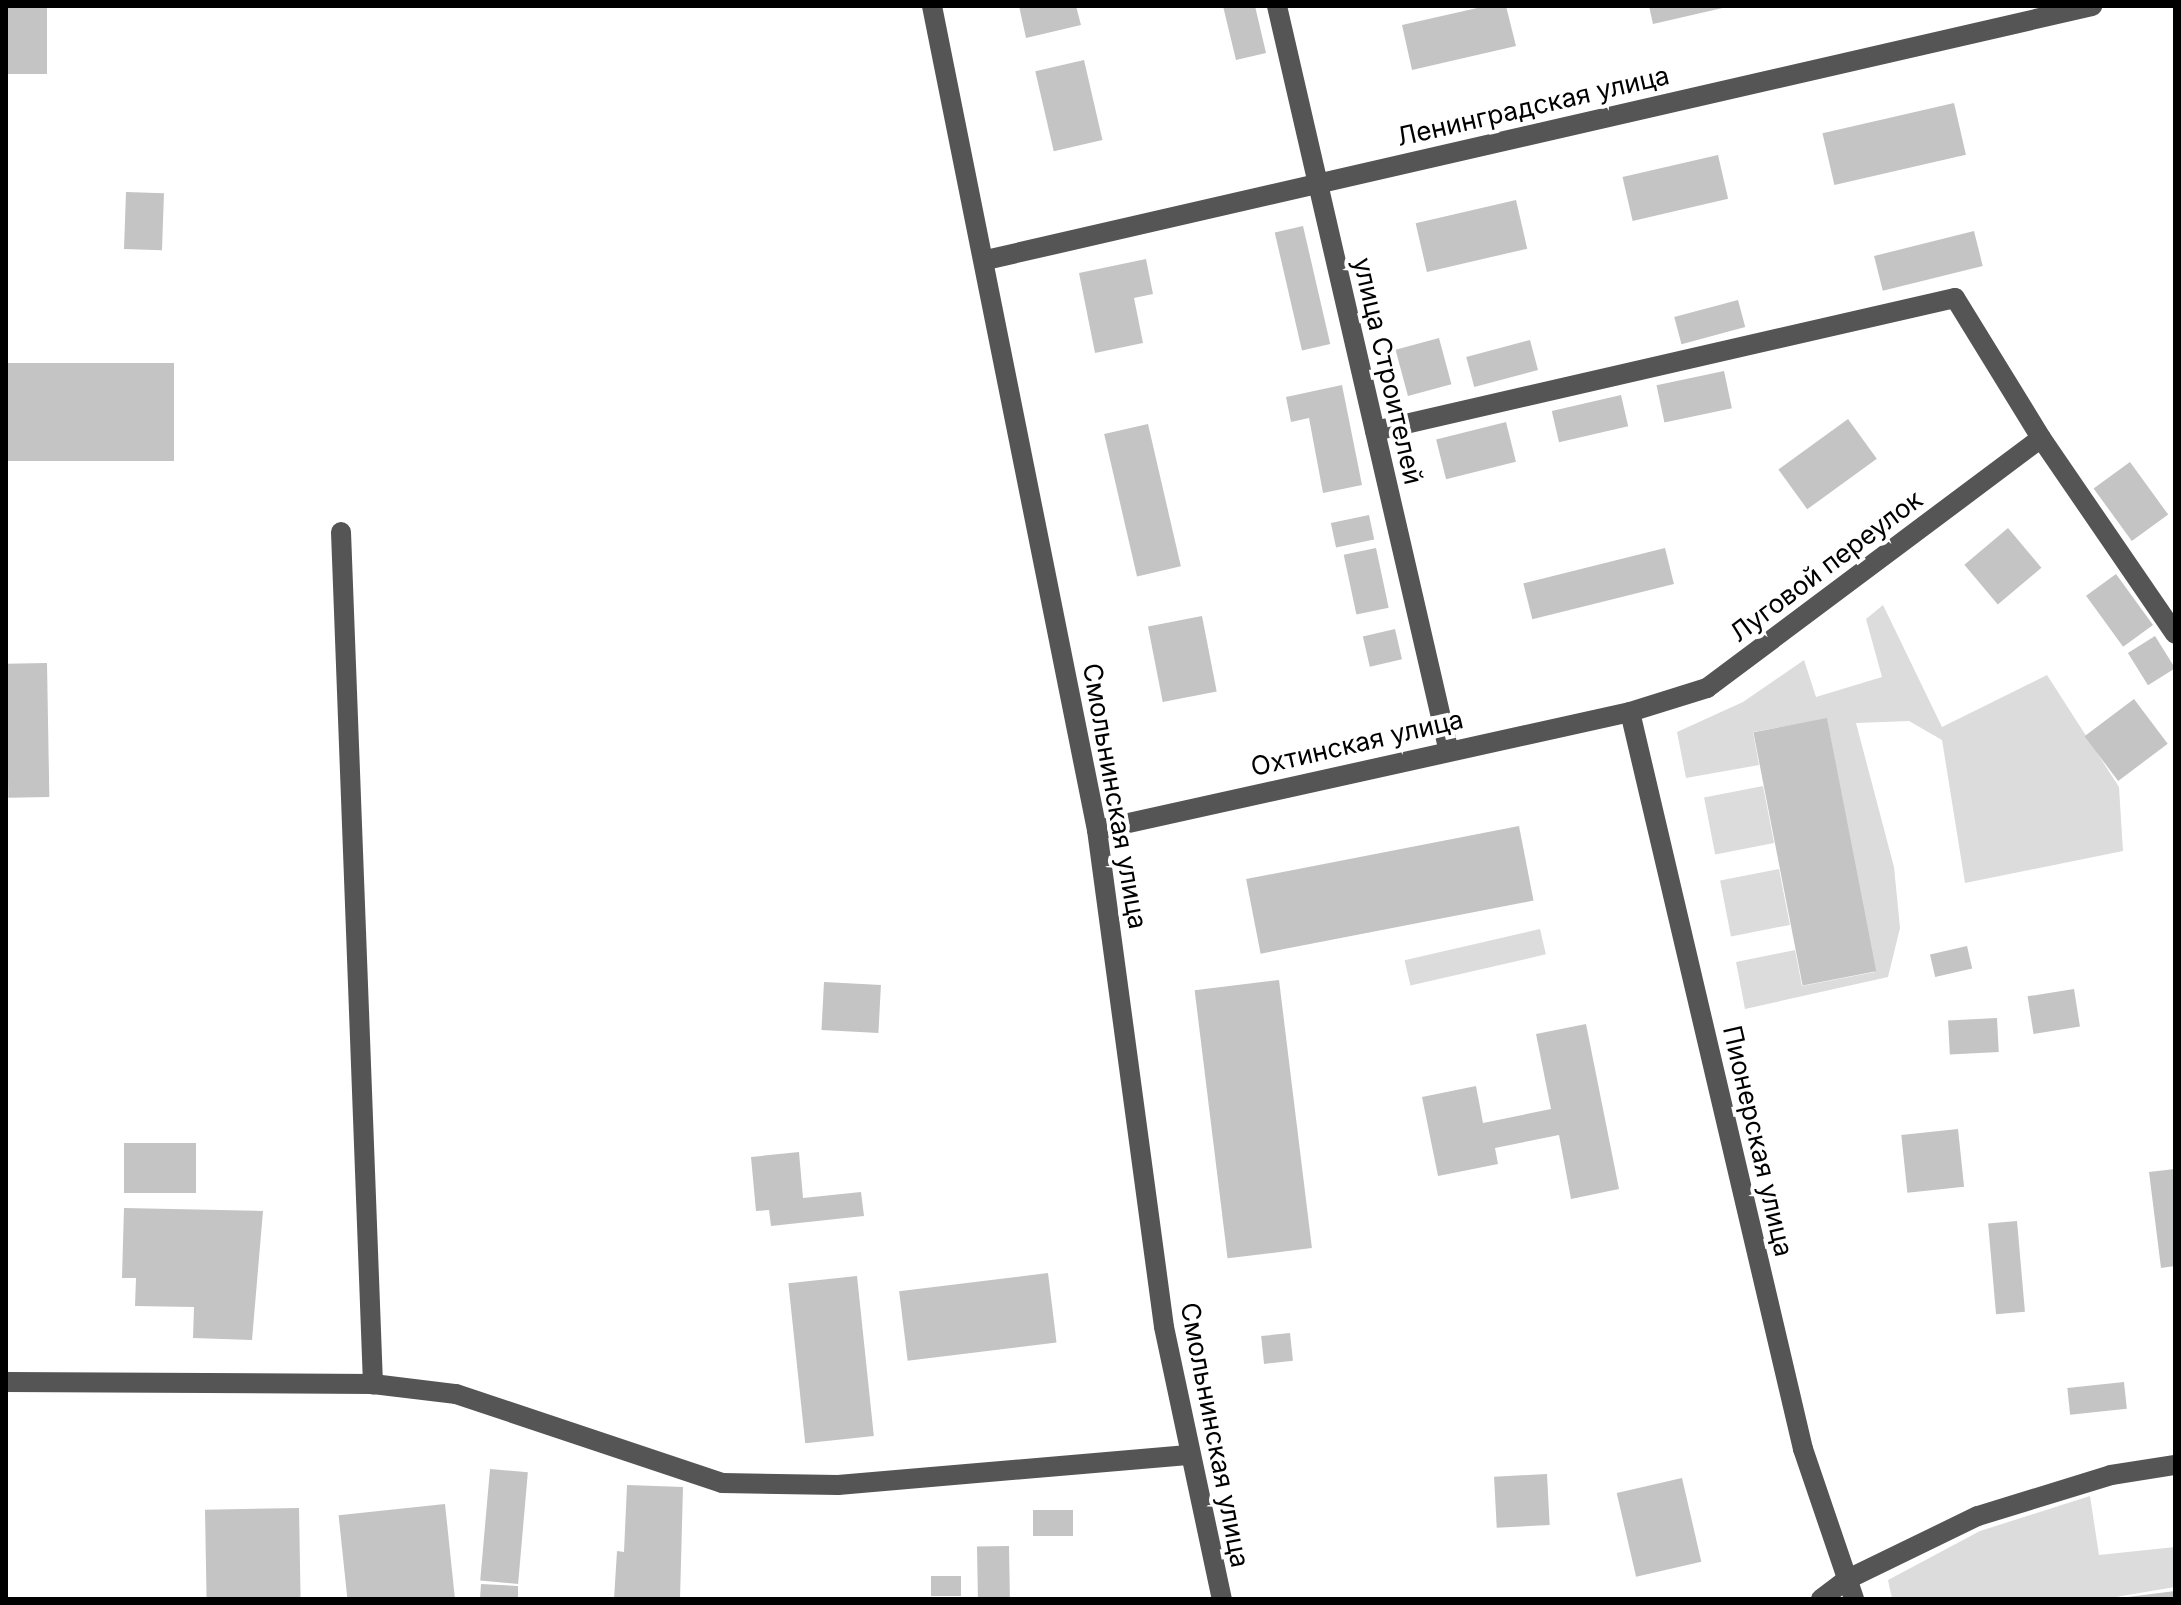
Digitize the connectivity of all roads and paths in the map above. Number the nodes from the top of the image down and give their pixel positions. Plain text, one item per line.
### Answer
1 (932, 6) edge
2 (1277, 6) edge
3 (2092, 6) edge
4 (1318, 186) junction
5 (986, 260) junction
6 (1375, 431) junction
7 (2041, 438) junction
8 (341, 532) dead end
9 (2175, 634) edge
10 (1630, 712) junction
11 (1448, 748) junction
12 (1097, 830) junction
13 (6, 1382) edge
14 (373, 1384) junction
15 (1191, 1455) junction
16 (2175, 1465) edge
17 (1848, 1579) junction
18 (1222, 1599) edge
19 (1821, 1599) edge
20 (1854, 1599) edge

1 - 5 street, Смольнинская улица
2 - 4 street, улица Строителей
3 - 4 street, Ленинградская улица
4 - 5 street, Ленинградская улица
4 - 6 street, улица Строителей
5 - 12 street, Смольнинская улица
6 - 7 street
6 - 11 street, улица Строителей
7 - 9 street
7 - 10 street, Луговой переулок
8 - 14 street
10 - 11 street, Охтинская улица
10 - 17 street, Пионерская улица
11 - 12 street, Охтинская улица
12 - 15 street, Смольнинская улица
13 - 14 street
14 - 15 street
15 - 18 street, Смольнинская улица
16 - 17 street
17 - 19 street
17 - 20 street, Пионерская улица

